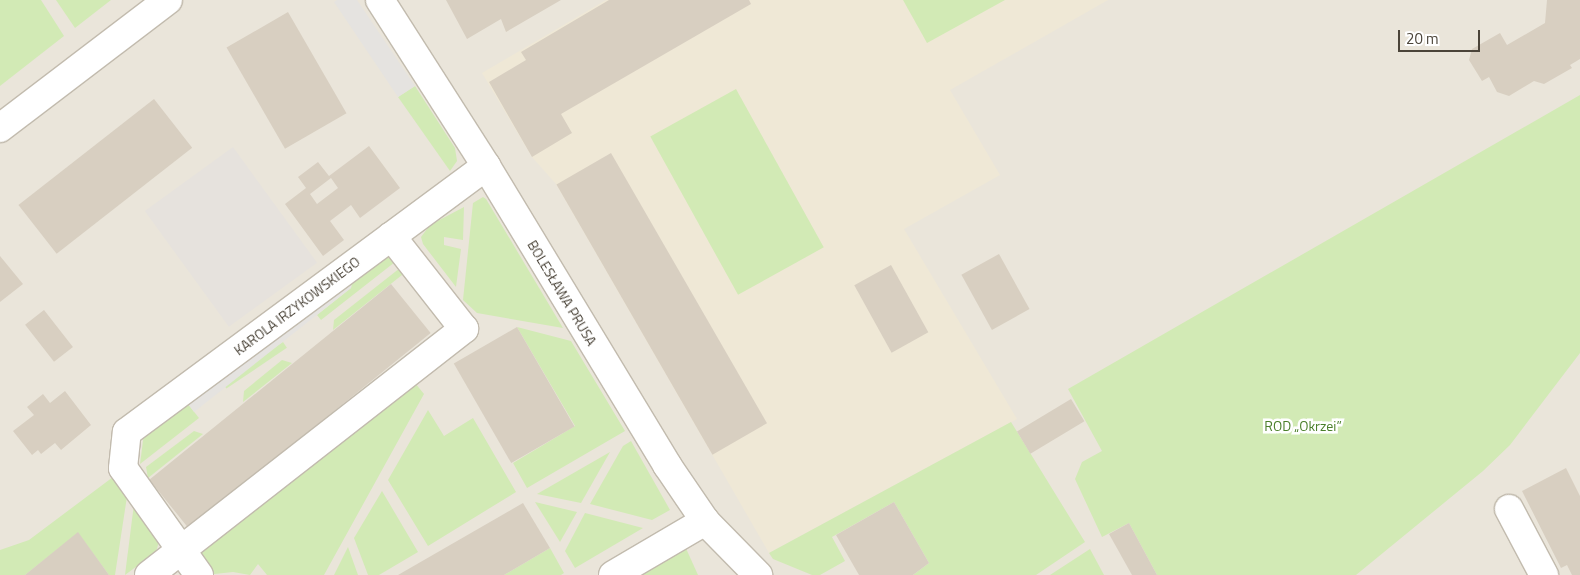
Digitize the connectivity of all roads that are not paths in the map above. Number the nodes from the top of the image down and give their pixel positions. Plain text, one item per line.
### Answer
1 (168, 0) edge
2 (380, 0) edge
3 (0, 128) edge
4 (486, 166) junction
5 (391, 236) junction
6 (1509, 509) dead end
7 (705, 521) junction
8 (183, 548) junction
9 (149, 575) edge
10 (199, 575) edge
11 (613, 575) edge
12 (758, 575) edge
13 (1544, 575) edge

1 - 3 street
2 - 4 street, BOLESŁAWA PRUSA
4 - 5 street, KAROLA IRZYKOWSKIEGO
4 - 7 street, BOLESŁAWA PRUSA
5 - 8 street, KAROLA IRZYKOWSKIEGO
5 - 8 street
6 - 13 street
7 - 11 street
7 - 12 street, BOLESŁAWA PRUSA
8 - 9 street
8 - 10 street

